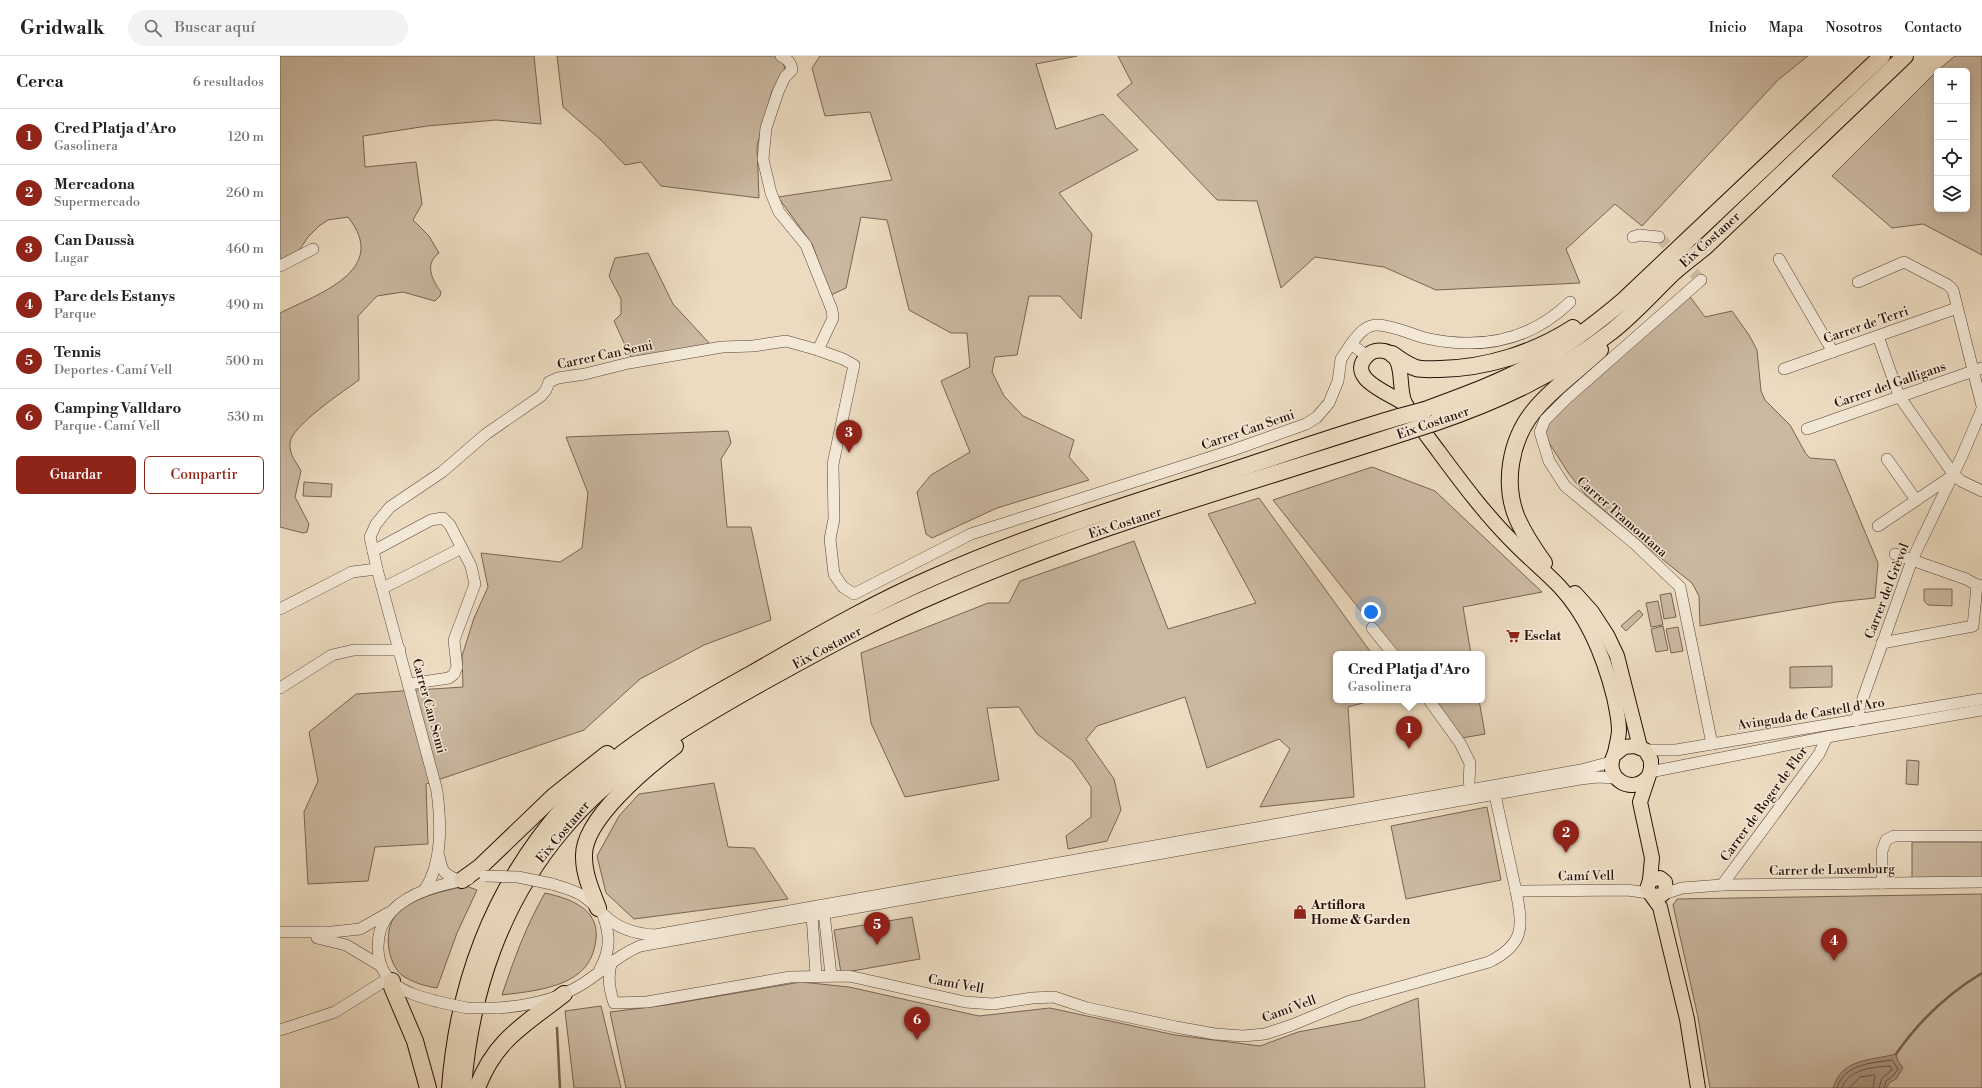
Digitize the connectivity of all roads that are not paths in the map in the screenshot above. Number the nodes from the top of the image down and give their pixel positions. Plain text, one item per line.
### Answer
1 (781, 56) edge
2 (1882, 56) edge
3 (1905, 56) edge
4 (1722, 206) junction
5 (1633, 237) dead end
6 (1659, 237) tunnel mouth
7 (1705, 247) junction
8 (313, 249) dead end
9 (1779, 260) dead end
10 (280, 266) edge
11 (1701, 280) dead end
12 (1858, 282) dead end
13 (1570, 302) dead end
14 (1957, 308) junction
15 (1878, 336) junction
16 (1351, 344) junction
17 (818, 350) junction
18 (1833, 352) junction
19 (1392, 354) junction
20 (1367, 356) junction
21 (1784, 369) dead end
22 (1978, 369) edge
23 (1399, 372) junction
24 (1376, 387) junction
25 (1899, 396) junction
26 (1982, 410) edge
27 (1429, 416) junction
28 (1404, 418) junction
29 (1807, 429) dead end
30 (1887, 459) dead end
31 (1954, 475) junction
32 (1982, 491) edge
33 (1916, 500) junction
34 (1878, 526) dead end
35 (1511, 541) junction
36 (462, 548) junction
37 (373, 551) junction
38 (1895, 554) dead end
39 (1912, 560) junction
40 (1544, 563) junction
41 (377, 569) junction
42 (1980, 585) edge
43 (383, 588) junction
44 (280, 609) edge
45 (1372, 628) dead end
46 (1882, 643) junction
47 (400, 650) junction
48 (1391, 651) edge
49 (409, 684) junction
50 (280, 688) edge
51 (1982, 699) edge
52 (1431, 703) edge
53 (1982, 710) edge
54 (711, 711) junction
55 (668, 721) junction
56 (1856, 721) junction
57 (1827, 737) junction
58 (1712, 744) junction
59 (1642, 749) junction
60 (1613, 758) junction
61 (1649, 774) junction
62 (1620, 781) junction
63 (1469, 782) dead end
64 (1495, 795) junction
65 (1640, 802) junction
66 (1982, 836) edge
67 (438, 852) junction
68 (460, 880) junction
69 (1982, 882) edge
70 (1882, 883) junction
71 (1722, 885) junction
72 (1657, 890) junction
73 (424, 891) junction
74 (1516, 891) junction
75 (392, 911) junction
76 (600, 911) junction
77 (824, 913) junction
78 (812, 915) junction
79 (282, 932) edge
80 (612, 961) junction
81 (382, 966) junction
82 (599, 971) junction
83 (816, 975) junction
84 (831, 975) junction
85 (390, 980) junction
86 (585, 982) junction
87 (610, 993) junction
88 (564, 994) junction
89 (350, 1003) junction
90 (280, 1030) edge
91 (428, 1088) edge
92 (450, 1088) edge
93 (463, 1088) edge
94 (477, 1088) edge
95 (1698, 1088) edge

1 - 17 street
2 - 4 highway, Eix Costaner
3 - 7 highway, Eix Costaner
4 - 19 highway
4 - 27 highway, Eix Costaner
5 - 6 street
7 - 27 highway, Eix Costaner
7 - 40 highway
8 - 10 street
9 - 18 street
11 - 58 street, Carrer Tramontana
12 - 14 street
13 - 16 street, Carrer Can Semi
14 - 15 street, Carrer de Terri
14 - 22 street
15 - 18 street, Carrer de Terri
15 - 25 street
16 - 17 street, Carrer Can Semi
16 - 20 street
17 - 37 street, Carrer Can Semi
18 - 21 street, Carrer de Terri
19 - 20 main road
19 - 23 main road
20 - 24 main road
22 - 25 street, Carrer del Galligans
22 - 26 street
23 - 24 main road
23 - 28 main road
24 - 28 main road
25 - 29 street, Carrer del Galligans
25 - 31 street
26 - 31 street, Carrer del Grèvol
27 - 28 highway, Eix Costaner, bridge
28 - 35 main road
28 - 54 highway, Eix Costaner
28 - 55 highway, Eix Costaner
30 - 33 street
31 - 32 street
31 - 33 street
31 - 39 street, Carrer del Grèvol
33 - 34 street
35 - 40 main road
35 - 60 main road
36 - 37 street
36 - 43 street
36 - 49 street
37 - 41 street, Carrer Can Semi
38 - 39 street
39 - 42 street
39 - 46 street, Carrer del Grèvol
40 - 59 main road
41 - 43 street, Carrer Can Semi
41 - 44 street
42 - 46 street
43 - 47 street, Carrer Can Semi
45 - 48 street
46 - 56 street, Carrer del Grèvol
47 - 49 street, Carrer Can Semi
47 - 50 street
49 - 67 street, Carrer Can Semi
51 - 56 street, Avinguda de Castell d'Aro
52 - 63 street
53 - 57 street, Avinguda de Castell d'Aro
54 - 76 highway
54 - 93 highway, Eix Costaner
55 - 68 highway
55 - 92 highway, Eix Costaner
56 - 58 street, Avinguda de Castell d'Aro
57 - 61 street, Avinguda de Castell d'Aro
57 - 71 street, Carrer de Roger de Flor
58 - 59 street, Avinguda de Castell d'Aro
59 - 60 main road
59 - 61 main road
60 - 62 main road
60 - 76 street
61 - 62 main road
61 - 65 main road
62 - 64 street
62 - 65 main road
64 - 74 street
64 - 77 street
65 - 72 main road
66 - 70 street
67 - 68 street, Carrer Can Semi
67 - 73 street, Carrer Can Semi
68 - 73 street
68 - 76 street, bridge
69 - 70 street, Carrer de Luxemburg
70 - 71 street, Carrer de Luxemburg
71 - 72 street, Carrer de Luxemburg
72 - 74 street, Camí Vell
72 - 95 main road
73 - 75 street
74 - 84 street, Camí Vell
75 - 79 street
75 - 81 street
76 - 82 street
77 - 78 street
77 - 84 street
78 - 80 street
78 - 83 street
79 - 81 street
80 - 82 street
80 - 87 street
81 - 85 street
81 - 89 street
82 - 86 street
83 - 84 street, Camí Vell
83 - 87 street, Camí Vell
85 - 88 street, bridge
85 - 89 street
85 - 91 highway
86 - 87 street, Camí Vell
86 - 88 street
88 - 94 highway
89 - 90 street

